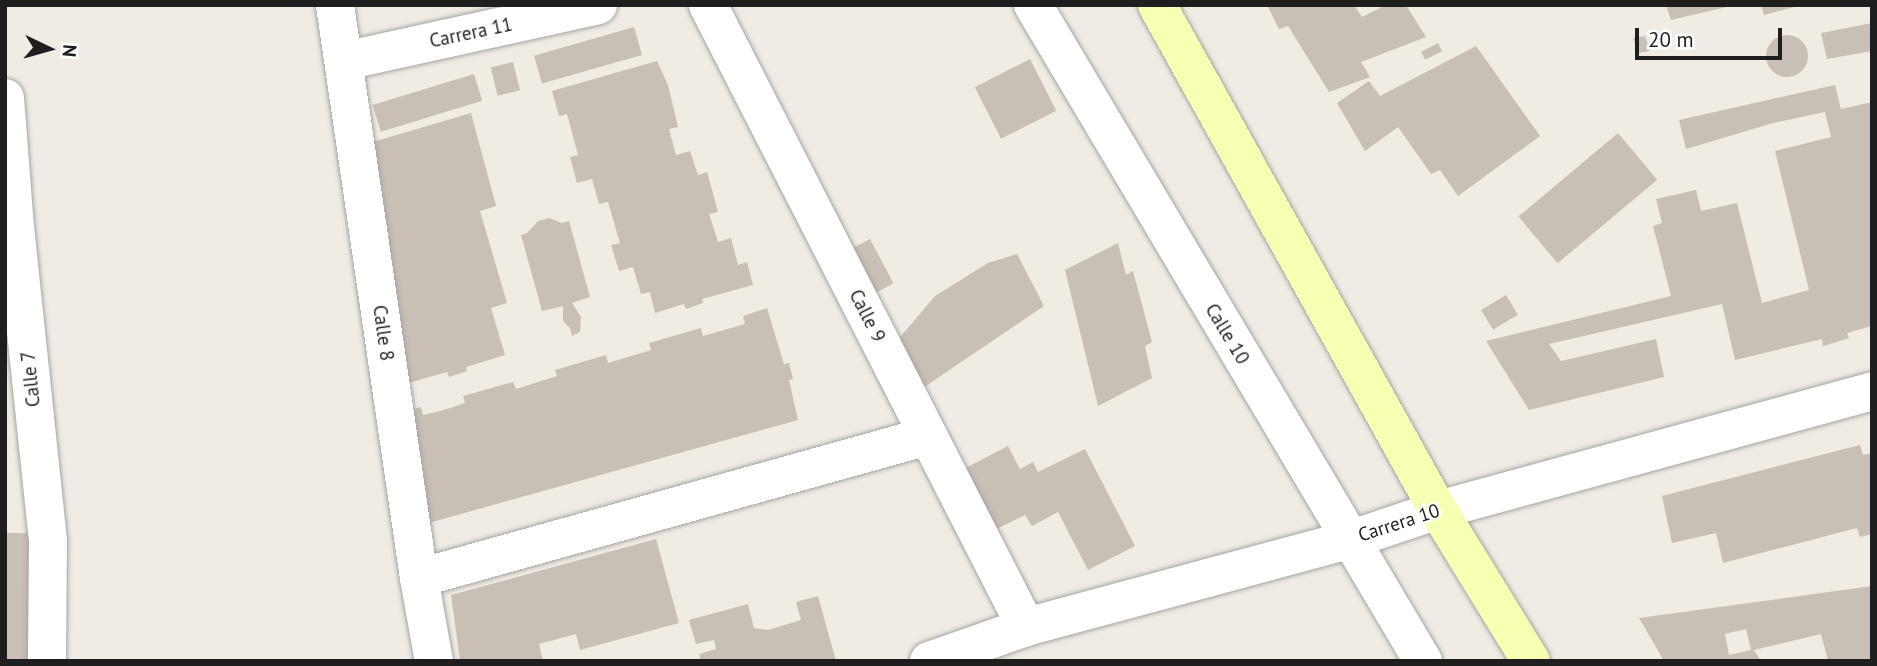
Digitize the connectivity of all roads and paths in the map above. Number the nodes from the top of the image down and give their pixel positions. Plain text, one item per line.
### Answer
1 (335, 5) edge
2 (598, 5) edge
3 (708, 5) edge
4 (1033, 5) edge
5 (1157, 5) edge
6 (344, 61) junction
7 (5, 98) edge
8 (1872, 391) edge
9 (929, 436) junction
10 (1438, 510) junction
11 (1349, 540) junction
12 (419, 578) junction
13 (1026, 627) junction
14 (47, 661) edge
15 (434, 661) edge
16 (929, 661) edge
17 (1423, 661) edge
18 (1531, 661) edge

1 - 6 street, Calle 8
2 - 6 street, Carrera 11
3 - 9 street, Calle 9
4 - 11 street, Calle 10
5 - 10 main road
6 - 12 street, Calle 8
7 - 14 street, Calle 7
8 - 10 street, Carrera 10
9 - 12 street
9 - 13 street, Calle 9
10 - 11 street, Carrera 10
10 - 18 main road
11 - 13 street, Carrera 10
11 - 17 street, Calle 10
12 - 15 street, Calle 8
13 - 16 street, Carrera 10

